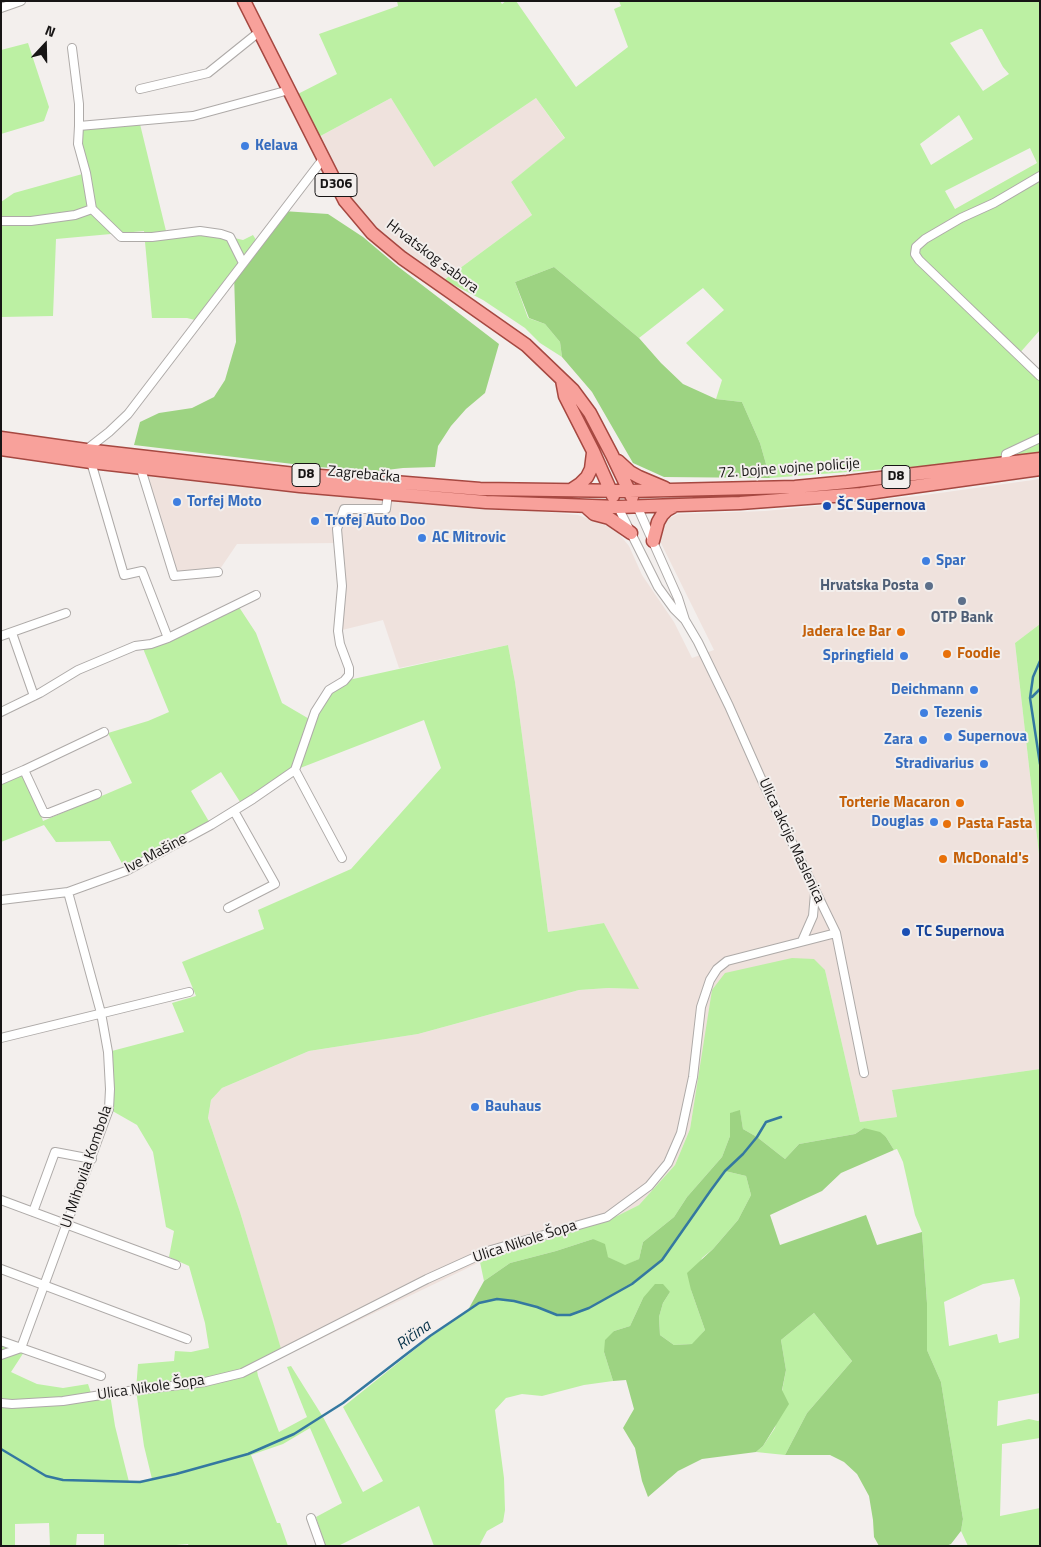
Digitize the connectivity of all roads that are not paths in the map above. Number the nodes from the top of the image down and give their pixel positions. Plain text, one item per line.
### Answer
1 (21, 1) edge
2 (244, 1) edge
3 (1, 8) edge
4 (259, 32) junction
5 (72, 48) dead end
6 (140, 89) dead end
7 (289, 90) junction
8 (80, 126) junction
9 (323, 159) junction
10 (1040, 176) edge
11 (92, 209) junction
12 (1, 221) edge
13 (243, 263) junction
14 (1040, 376) edge
15 (562, 380) junction
16 (1, 438) edge
17 (1040, 438) edge
18 (1, 449) edge
19 (86, 450) junction
20 (593, 451) junction
21 (612, 455) junction
22 (1040, 459) edge
23 (91, 462) junction
24 (1005, 464) junction
25 (141, 468) junction
26 (1040, 470) edge
27 (570, 490) junction
28 (612, 491) junction
29 (629, 491) junction
30 (672, 491) junction
31 (388, 494) junction
32 (583, 505) junction
33 (636, 506) junction
34 (674, 506) junction
35 (618, 507) junction
36 (631, 533) junction
37 (653, 541) junction
38 (218, 572) dead end
39 (256, 595) dead end
40 (66, 613) dead end
41 (685, 620) junction
42 (12, 632) junction
43 (1, 636) edge
44 (168, 638) junction
45 (34, 696) junction
46 (1, 712) edge
47 (104, 732) dead end
48 (24, 770) junction
49 (295, 770) junction
50 (1, 780) edge
51 (97, 794) dead end
52 (234, 811) junction
53 (342, 858) dead end
54 (815, 891) junction
55 (68, 892) junction
56 (1, 900) edge
57 (228, 908) dead end
58 (836, 933) junction
59 (802, 941) junction
60 (190, 992) dead end
61 (101, 1013) junction
62 (1, 1038) edge
63 (864, 1073) dead end
64 (92, 1159) junction
65 (1, 1200) edge
66 (33, 1212) junction
67 (67, 1225) junction
68 (176, 1265) dead end
69 (1, 1269) edge
70 (45, 1286) junction
71 (188, 1338) dead end
72 (1, 1340) edge
73 (21, 1348) junction
74 (1, 1355) edge
75 (101, 1376) dead end
76 (1, 1403) edge
77 (311, 1518) dead end
78 (321, 1546) edge

1 - 3 street
2 - 4 main road, Hrvatskog sabora / D306
4 - 6 street
4 - 7 main road, Hrvatskog sabora / D306
5 - 8 street
7 - 8 street
7 - 9 main road, Hrvatskog sabora / D306
8 - 11 street
9 - 13 street
9 - 15 main road, Hrvatskog sabora / D306
10 - 14 street
11 - 12 street
11 - 13 street
13 - 19 street
15 - 20 main road, Hrvatskog sabora / D306
15 - 21 main road, Hrvatskog sabora / D306
16 - 19 main road, Zagrebačka / D8
17 - 24 street
18 - 23 main road, Zagrebačka / D8
19 - 27 main road, Zagrebačka / D8
20 - 27 main road
20 - 28 main road, Hrvatskog sabora / D306
21 - 29 main road, Hrvatskog sabora / D306
21 - 30 main road
22 - 24 main road, 72. bojne vojne policije / D8
23 - 25 main road, Zagrebačka / D8
23 - 44 street
24 - 30 main road, 72. bojne vojne policije / D8
25 - 31 main road, Zagrebačka / D8
25 - 38 street
26 - 34 main road, 72. bojne vojne policije / D8
27 - 28 main road, Zagrebačka / D8
28 - 29 main road, Zagrebačka / D8
28 - 35 main road, Hrvatskog sabora
29 - 30 main road, 72. bojne vojne policije / D8
29 - 33 main road, Hrvatskog sabora
31 - 32 main road, Zagrebačka / D8
31 - 49 street
32 - 35 main road, Zagrebačka / D8
32 - 36 main road
33 - 34 main road, 72. bojne vojne policije / D8
33 - 35 main road, Zagrebačka / D8
33 - 37 street, Ulica akcije Maslenica
34 - 37 main road
35 - 36 street, Ulica akcije Maslenica
36 - 41 street, Ulica akcije Maslenica
37 - 41 street, Ulica akcije Maslenica
39 - 44 street
40 - 42 street
41 - 54 street, Ulica akcije Maslenica
42 - 43 street
42 - 45 street
44 - 45 street
45 - 46 street
47 - 48 street
48 - 50 street
48 - 51 street
49 - 52 street, Ive Mašine
49 - 53 street
52 - 55 street, Ive Mašine
52 - 57 street
54 - 58 street, Ulica akcije Maslenica
54 - 59 street
55 - 56 street, Ive Mašine
55 - 61 street, Ul Mihovila Kombola
58 - 59 street, Ulica Nikole Šopa
58 - 63 street, Ulica akcije Maslenica
59 - 76 street, Ulica Nikole Šopa
60 - 61 street
61 - 62 street
61 - 64 street, Ul Mihovila Kombola
64 - 66 street
64 - 67 street, Ul Mihovila Kombola
65 - 66 street
66 - 67 street
67 - 68 street
67 - 70 street, Ul Mihovila Kombola
69 - 70 street
70 - 71 street
70 - 73 street, Ul Mihovila Kombola
72 - 73 street
73 - 74 street
73 - 75 street
77 - 78 street

